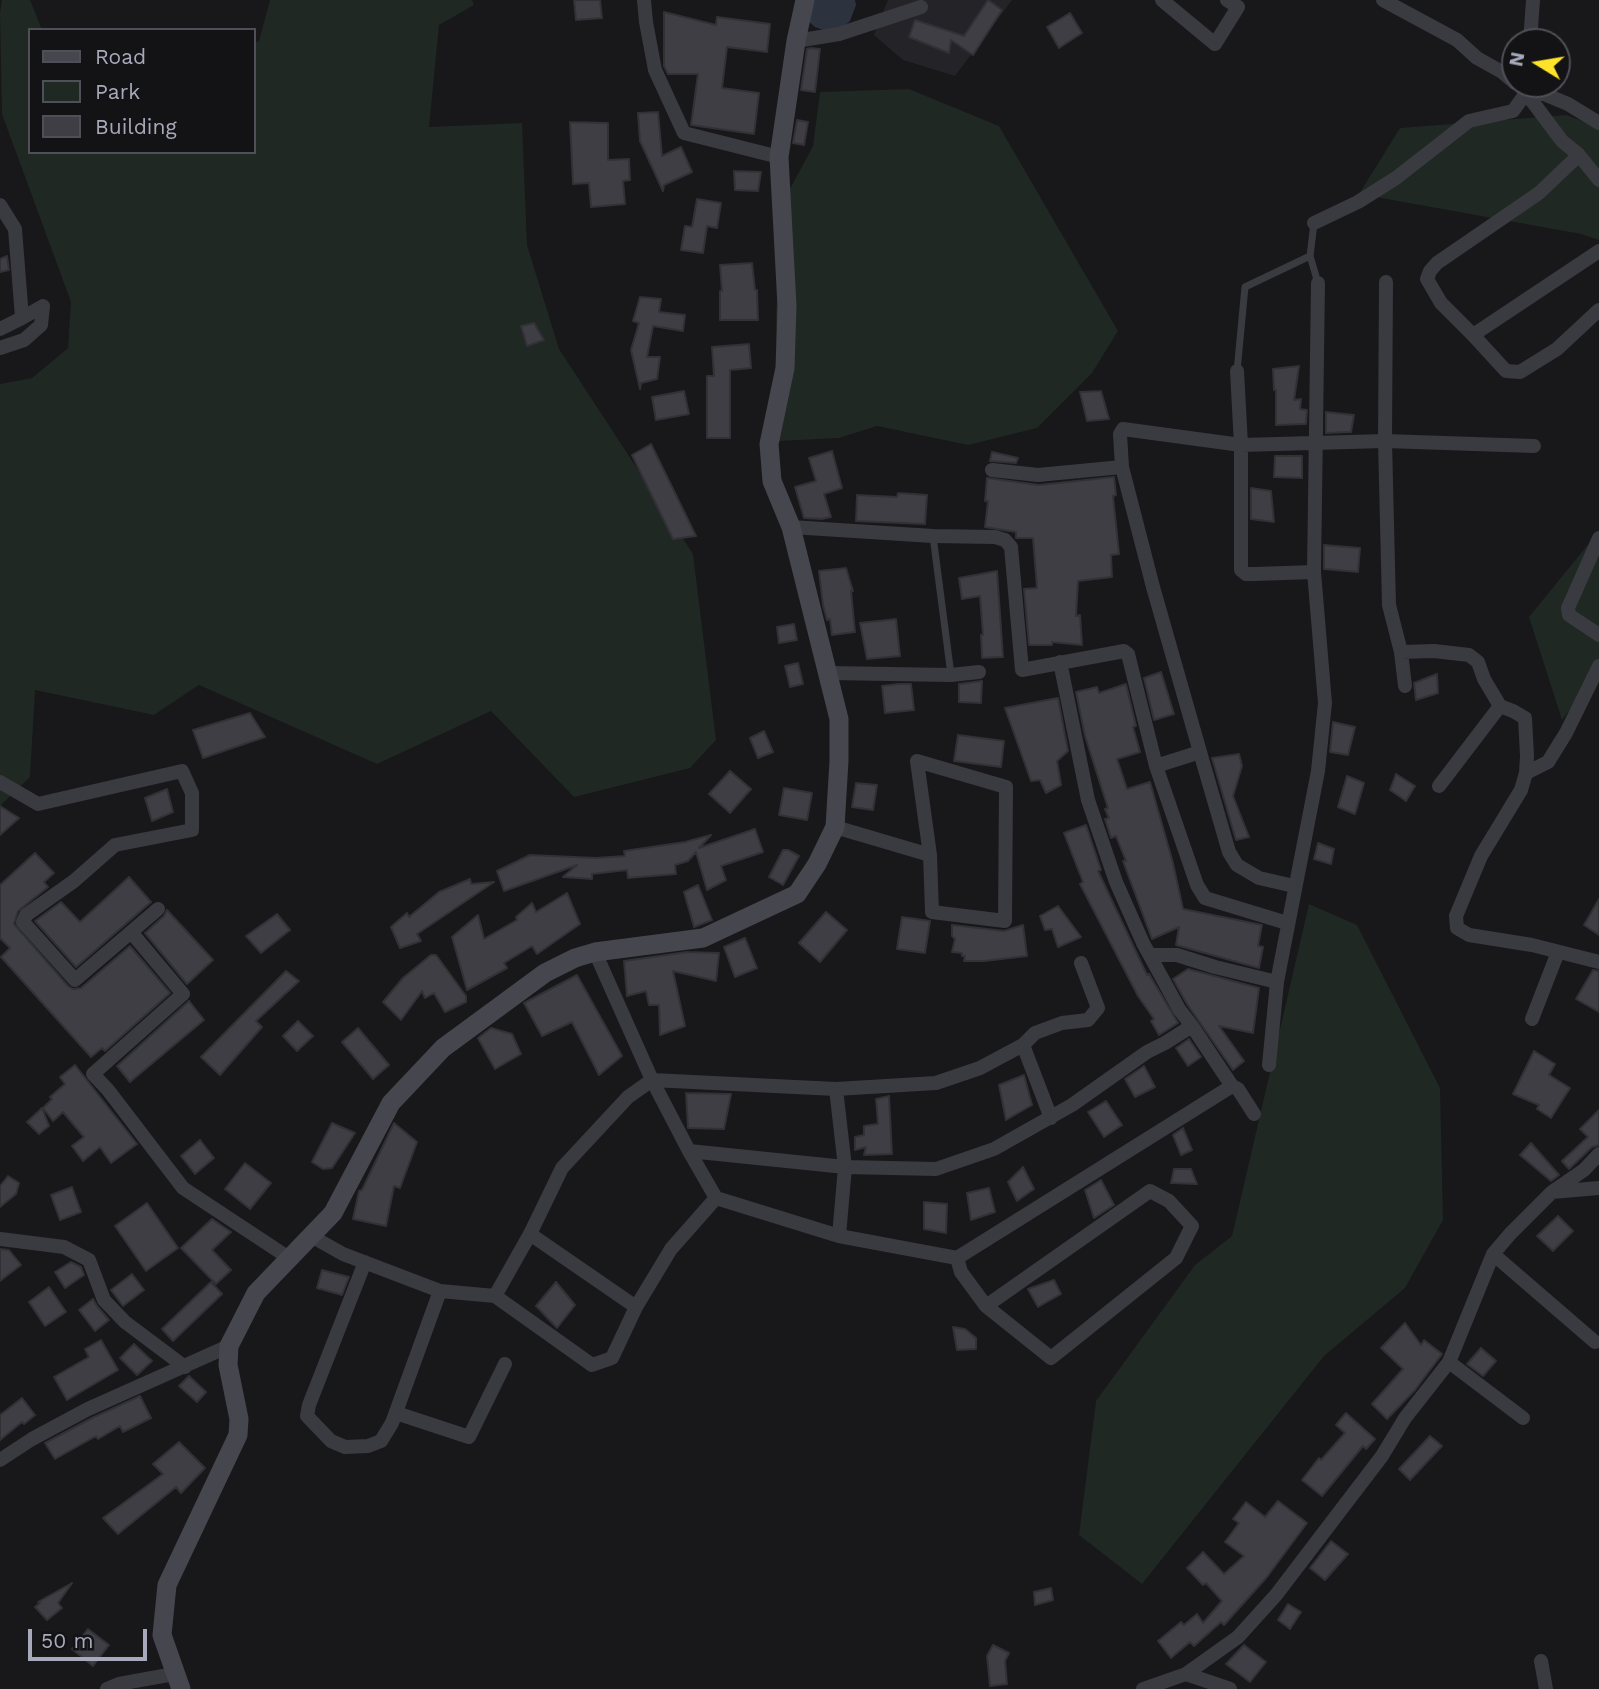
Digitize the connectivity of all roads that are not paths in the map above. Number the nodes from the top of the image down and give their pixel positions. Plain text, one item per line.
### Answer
1 (644, 0) edge
2 (805, 0) edge
3 (1162, 0) edge
4 (1227, 0) edge
5 (1383, 0) edge
6 (1533, 0) edge
7 (921, 7) dead end
8 (1531, 28) edge
9 (796, 41) junction
10 (1501, 71) edge
11 (1517, 98) edge
12 (1530, 98) edge
13 (1555, 98) edge
14 (1599, 123) edge
15 (1579, 155) junction
16 (779, 157) junction
17 (1599, 180) edge
18 (0, 205) edge
19 (1314, 223) joint
20 (1599, 251) edge
21 (1310, 256) junction
22 (1318, 282) joint
23 (1386, 282) dead end
24 (1599, 310) edge
25 (22, 318) junction
26 (0, 328) edge
27 (1473, 335) junction
28 (0, 348) edge
29 (1237, 371) joint
30 (1385, 440) junction
31 (1315, 442) junction
32 (1241, 445) junction
33 (1534, 446) dead end
34 (1122, 467) junction
35 (992, 470) dead end
36 (790, 527) junction
37 (933, 536) junction
38 (1599, 538) edge
39 (1314, 572) junction
40 (1599, 635) edge
41 (1401, 652) junction
42 (1060, 662) junction
43 (1599, 666) edge
44 (979, 672) dead end
45 (828, 673) junction
46 (951, 675) junction
47 (1405, 686) dead end
48 (1500, 706) junction
49 (1200, 752) junction
50 (1156, 766) junction
51 (1526, 774) junction
52 (0, 782) edge
53 (1439, 786) dead end
54 (835, 827) junction
55 (930, 855) junction
56 (1294, 886) junction
57 (158, 909) dead end
58 (1287, 923) junction
59 (131, 932) junction
60 (595, 952) junction
61 (1558, 952) junction
62 (1151, 955) junction
63 (1599, 962) edge
64 (1081, 963) dead end
65 (1277, 982) junction
66 (1532, 1020) dead end
67 (1192, 1026) junction
68 (1023, 1045) junction
69 (1269, 1065) dead end
70 (652, 1080) junction
71 (1232, 1086) junction
72 (836, 1089) junction
73 (1254, 1114) dead end
74 (1051, 1118) junction
75 (690, 1151) junction
76 (1599, 1154) edge
77 (845, 1167) junction
78 (1599, 1188) edge
79 (1552, 1192) junction
80 (716, 1198) junction
81 (530, 1234) junction
82 (311, 1236) junction
83 (839, 1236) junction
84 (0, 1239) edge
85 (1493, 1254) junction
86 (289, 1258) junction
87 (957, 1258) junction
88 (365, 1262) junction
89 (440, 1291) junction
90 (495, 1296) junction
91 (986, 1306) junction
92 (636, 1307) junction
93 (1595, 1342) dead end
94 (229, 1346) junction
95 (1449, 1362) junction
96 (505, 1364) dead end
97 (185, 1367) junction
98 (396, 1413) junction
99 (1523, 1418) dead end
100 (0, 1460) edge
101 (1541, 1661) dead end
102 (1186, 1674) junction
103 (178, 1681) edge
104 (107, 1689) edge
105 (1143, 1689) edge
106 (1230, 1689) edge
107 (1546, 1689) edge

1 - 16 street
2 - 9 main road
3 - 4 street
5 - 10 street
6 - 8 street
7 - 9 street
9 - 16 main road
11 - 19 street
12 - 15 street
13 - 14 street
15 - 17 street
15 - 27 street
16 - 36 main road
18 - 25 street
19 - 21 lane
20 - 27 street
21 - 22 lane
21 - 29 lane
22 - 31 street
23 - 30 street
24 - 27 street
25 - 26 street
25 - 28 street
29 - 32 street
30 - 31 street
30 - 33 street
30 - 41 street
31 - 32 street
31 - 39 street
32 - 34 street
32 - 39 street
34 - 35 street
34 - 49 street
36 - 37 street
36 - 45 main road
37 - 42 street
37 - 46 lane
38 - 40 street
39 - 56 street
41 - 47 street
41 - 48 street
42 - 50 street
42 - 62 street
43 - 51 street
44 - 46 street
45 - 46 street
45 - 54 main road
48 - 51 street
48 - 53 street
49 - 50 street
49 - 56 street
50 - 58 street
51 - 61 street
52 - 59 street
54 - 55 street
54 - 60 main road
55 - 55 street
56 - 58 street
57 - 59 street
58 - 65 street
59 - 86 street
60 - 70 street
60 - 82 main road
61 - 63 street
61 - 66 street
62 - 65 street
62 - 67 street
64 - 68 street
65 - 69 street
67 - 71 street
67 - 74 street
68 - 72 street
68 - 74 street
70 - 72 street
70 - 75 street
70 - 81 street
71 - 73 street
71 - 87 street
72 - 77 street
74 - 77 street
75 - 77 street
75 - 80 street
76 - 79 street
77 - 83 street
78 - 79 street
79 - 85 street
80 - 83 street
80 - 92 street
81 - 90 street
81 - 92 street
82 - 86 main road
82 - 88 street
83 - 87 street
84 - 97 street
85 - 93 street
85 - 95 street
86 - 94 main road
87 - 91 street
88 - 89 street
88 - 98 street
89 - 90 street
89 - 98 street
90 - 92 street
91 - 91 street
94 - 97 street
94 - 103 main road
95 - 99 street
95 - 102 street
96 - 98 street
97 - 100 street
101 - 107 street
102 - 105 street
102 - 106 street
103 - 104 street

